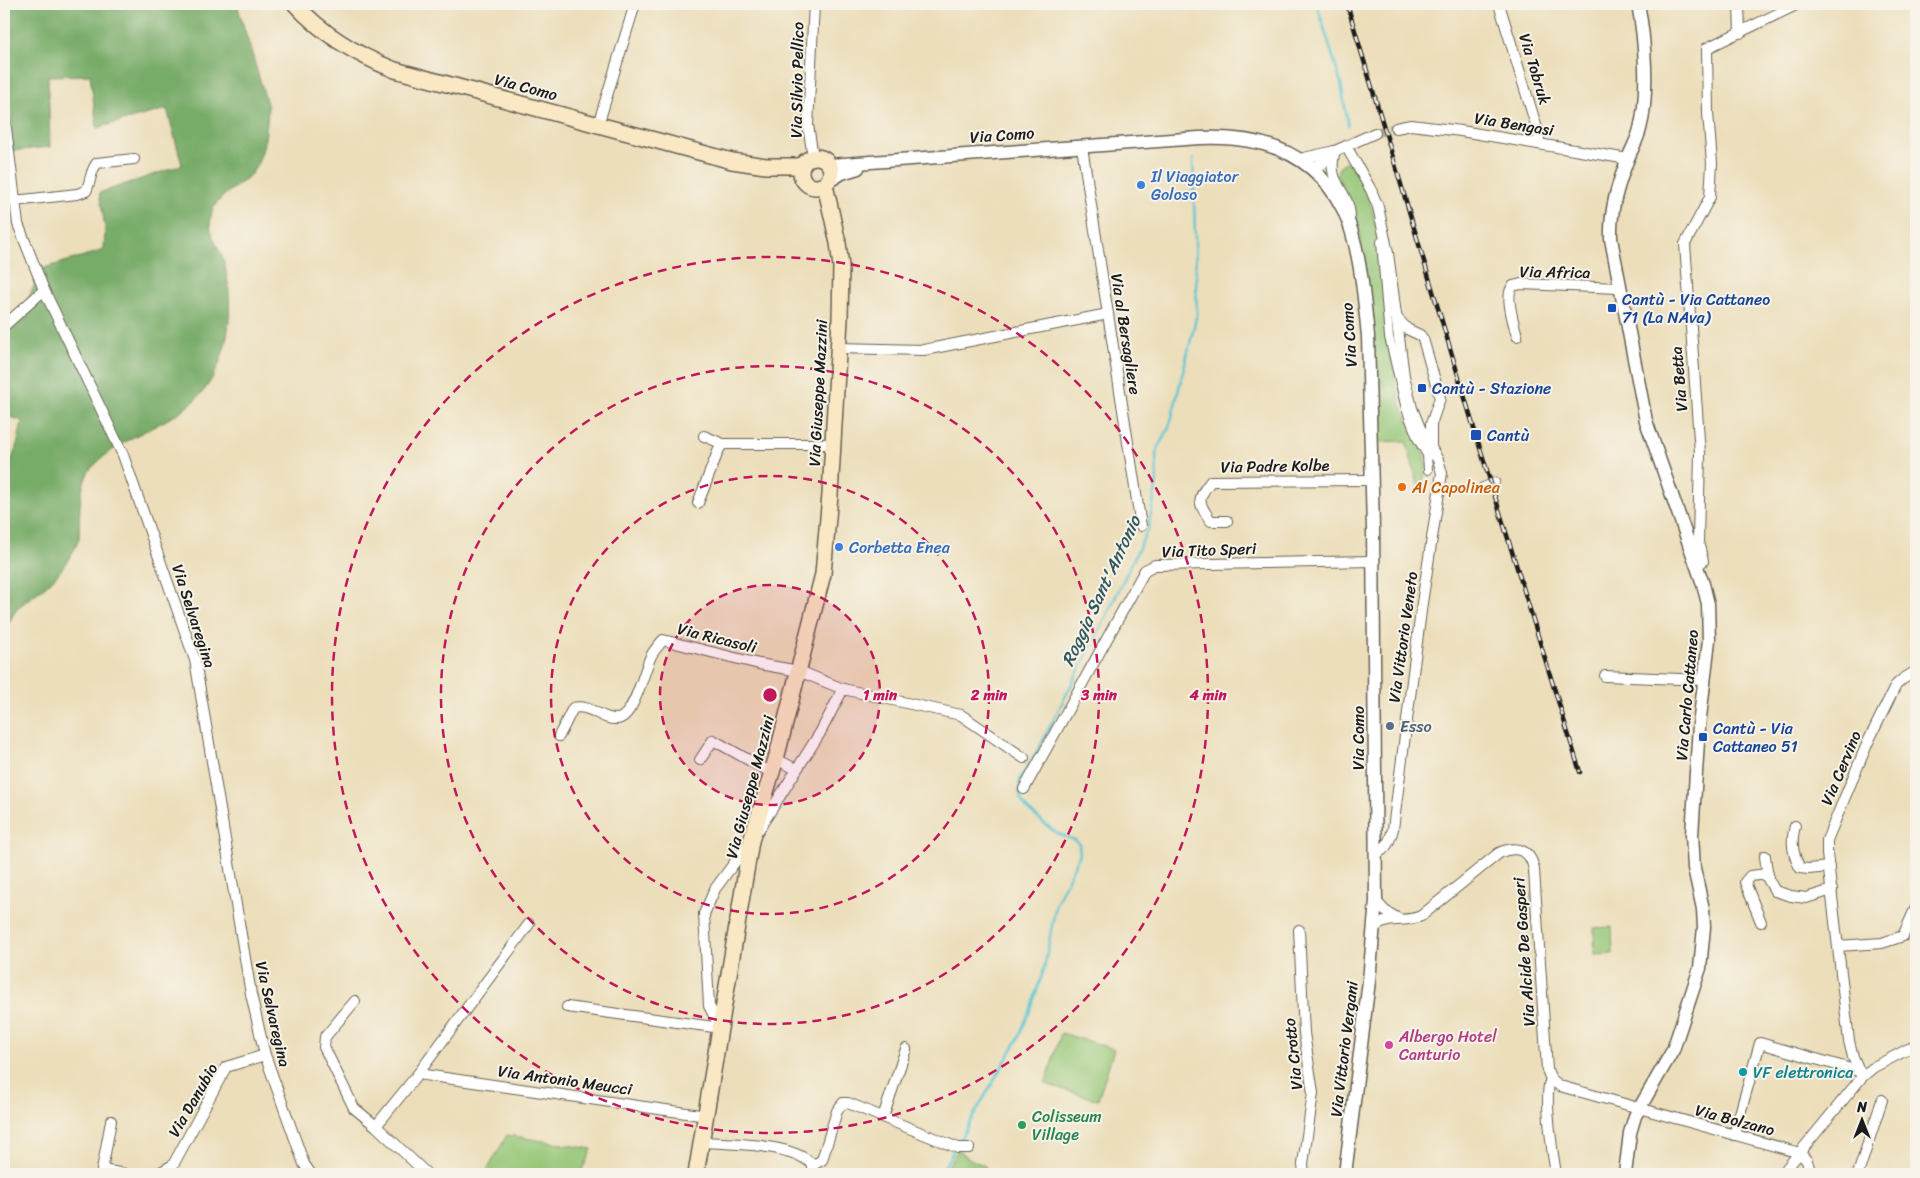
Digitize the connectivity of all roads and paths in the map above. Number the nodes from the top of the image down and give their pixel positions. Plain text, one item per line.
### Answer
1 (296, 4) edge
2 (635, 4) edge
3 (814, 4) edge
4 (1499, 4) edge
5 (1638, 4) edge
6 (1739, 4) edge
7 (1798, 4) edge
8 (1740, 33) junction
9 (4, 113) edge
10 (598, 124) junction
11 (1396, 128) tunnel mouth
12 (1375, 133) tunnel mouth
13 (1539, 144) junction
14 (1082, 147) junction
15 (1341, 148) junction
16 (134, 159) dead end
17 (1628, 159) junction
18 (904, 160) junction
19 (808, 161) junction
20 (1305, 164) junction
21 (830, 165) junction
22 (766, 166) junction
23 (817, 183) junction
24 (14, 201) junction
25 (1348, 224) junction
26 (1619, 288) junction
27 (44, 290) junction
28 (1108, 314) junction
29 (1396, 317) junction
30 (4, 326) edge
31 (1517, 336) dead end
32 (838, 348) junction
33 (704, 436) dead end
34 (723, 444) junction
35 (832, 444) junction
36 (1432, 450) junction
37 (1428, 470) dead end
38 (1371, 480) junction
39 (1495, 482) dead end
40 (1483, 487) dead end
41 (698, 503) dead end
42 (1227, 521) dead end
43 (1141, 526) dead end
44 (1374, 561) junction
45 (1697, 566) junction
46 (799, 671) junction
47 (1916, 671) edge
48 (1605, 676) dead end
49 (1705, 680) junction
50 (843, 689) junction
51 (559, 736) dead end
52 (1024, 758) dead end
53 (700, 760) dead end
54 (774, 766) junction
55 (796, 769) junction
56 (1024, 789) dead end
57 (1795, 826) dead end
58 (751, 841) junction
59 (1376, 854) junction
60 (1765, 856) dead end
61 (1829, 867) junction
62 (1768, 874) junction
63 (1832, 890) junction
64 (1376, 902) junction
65 (1916, 907) edge
66 (1402, 920) junction
67 (1762, 922) dead end
68 (529, 924) dead end
69 (1375, 927) junction
70 (1299, 930) dead end
71 (1838, 946) junction
72 (355, 1001) dead end
73 (567, 1007) dead end
74 (721, 1028) junction
75 (1916, 1045) edge
76 (906, 1049) dead end
77 (264, 1055) junction
78 (418, 1074) junction
79 (1860, 1074) junction
80 (1550, 1079) junction
81 (1882, 1100) dead end
82 (1638, 1109) junction
83 (707, 1116) junction
84 (884, 1117) junction
85 (111, 1121) dead end
86 (376, 1126) junction
87 (1734, 1135) junction
88 (702, 1142) junction
89 (970, 1148) dead end
90 (1800, 1153) junction
91 (813, 1170) edge
92 (125, 1174) edge
93 (157, 1174) edge
94 (311, 1174) edge
95 (427, 1174) edge
96 (696, 1174) edge
97 (1304, 1174) edge
98 (1346, 1174) edge
99 (1556, 1174) edge
100 (1626, 1174) edge
101 (1782, 1174) edge
102 (1811, 1174) edge
103 (1858, 1174) edge

1 - 10 main road, Via Como
2 - 10 street
3 - 19 street, Via Silvio Pellico
4 - 13 street, Via Tobruk
5 - 17 street, Via Carlo Cattaneo
6 - 8 street
7 - 8 street, Via Betta
8 - 45 street, Via Betta
9 - 24 street, Via Selvaregina
10 - 22 main road, Via Como
11 - 13 street, Via Bengasi
12 - 15 street
13 - 17 street, Via Bengasi
14 - 18 street, Via Como
14 - 20 street, Via Como
14 - 28 street, Via al Bersagliere
15 - 20 street
15 - 25 street
15 - 29 street, Via Vittorio Veneto
15 - 37 street
16 - 24 street
17 - 26 street, Via Carlo Cattaneo
18 - 21 street, Via Como
18 - 23 street, Via Como
19 - 21 main road
19 - 22 main road, Via Como
19 - 23 main road
20 - 25 street, Via Como
21 - 23 main road
22 - 23 main road, Via Como
23 - 32 main road, Via Giuseppe Mazzini
24 - 27 street, Via Selvaregina
25 - 38 street, Via Como
26 - 31 street, Via Africa
26 - 45 street, Via Carlo Cattaneo
27 - 30 street
27 - 77 street, Via Selvaregina
28 - 32 street
28 - 43 street, Via al Bersagliere
29 - 36 street, Via Vittorio Veneto
29 - 36 street, Via Vittorio Veneto
32 - 35 main road, Via Giuseppe Mazzini
33 - 34 street
34 - 35 street
34 - 41 street
35 - 46 main road, Via Giuseppe Mazzini
36 - 59 street, Via Vittorio Veneto
38 - 42 street, Via Padre Kolbe
38 - 44 street, Via Como
39 - 40 street
44 - 56 street, Via Tito Speri
44 - 59 street, Via Como
45 - 49 street, Via Carlo Cattaneo
46 - 50 street, Via Ricasoli
46 - 51 street, Via Ricasoli
46 - 54 main road, Via Giuseppe Mazzini
47 - 61 street, Via Cervino
48 - 49 street
49 - 82 street, Via Carlo Cattaneo
50 - 52 street
50 - 55 street
53 - 54 street
54 - 55 street
54 - 58 main road, Via Giuseppe Mazzini
55 - 58 street
57 - 61 street
58 - 74 main road, Via Giuseppe Mazzini
58 - 74 street
59 - 64 street, Via Como
60 - 62 street
61 - 63 street, Via Cervino
62 - 63 street
62 - 67 street
63 - 71 street, Via Cervino
64 - 66 street
64 - 69 street, Via Como
65 - 71 street
66 - 69 street, Via Alcide De Gasperi
66 - 80 street, Via Alcide De Gasperi
68 - 78 street
69 - 98 street, Via Vittorio Vergani
70 - 97 street, Via Crotto
71 - 79 street, Via Cervino
72 - 86 street
73 - 74 street
74 - 83 main road, Via Giuseppe Mazzini
75 - 79 street
76 - 84 street
77 - 93 street, Via Danubio
77 - 94 street, Via Selvaregina
78 - 83 street, Via Antonio Meucci
78 - 86 street
79 - 87 street
79 - 90 street
80 - 82 street, Via Bolzano
80 - 99 street
81 - 103 street
82 - 87 street, Via Bolzano
82 - 100 street, Via Carlo Cattaneo
83 - 88 main road, Via Giuseppe Mazzini
84 - 89 street
84 - 91 street
85 - 92 street
86 - 95 street
87 - 90 street, Via Bolzano
88 - 91 street
88 - 96 main road, Via Giuseppe Mazzini
90 - 101 street
90 - 102 street

